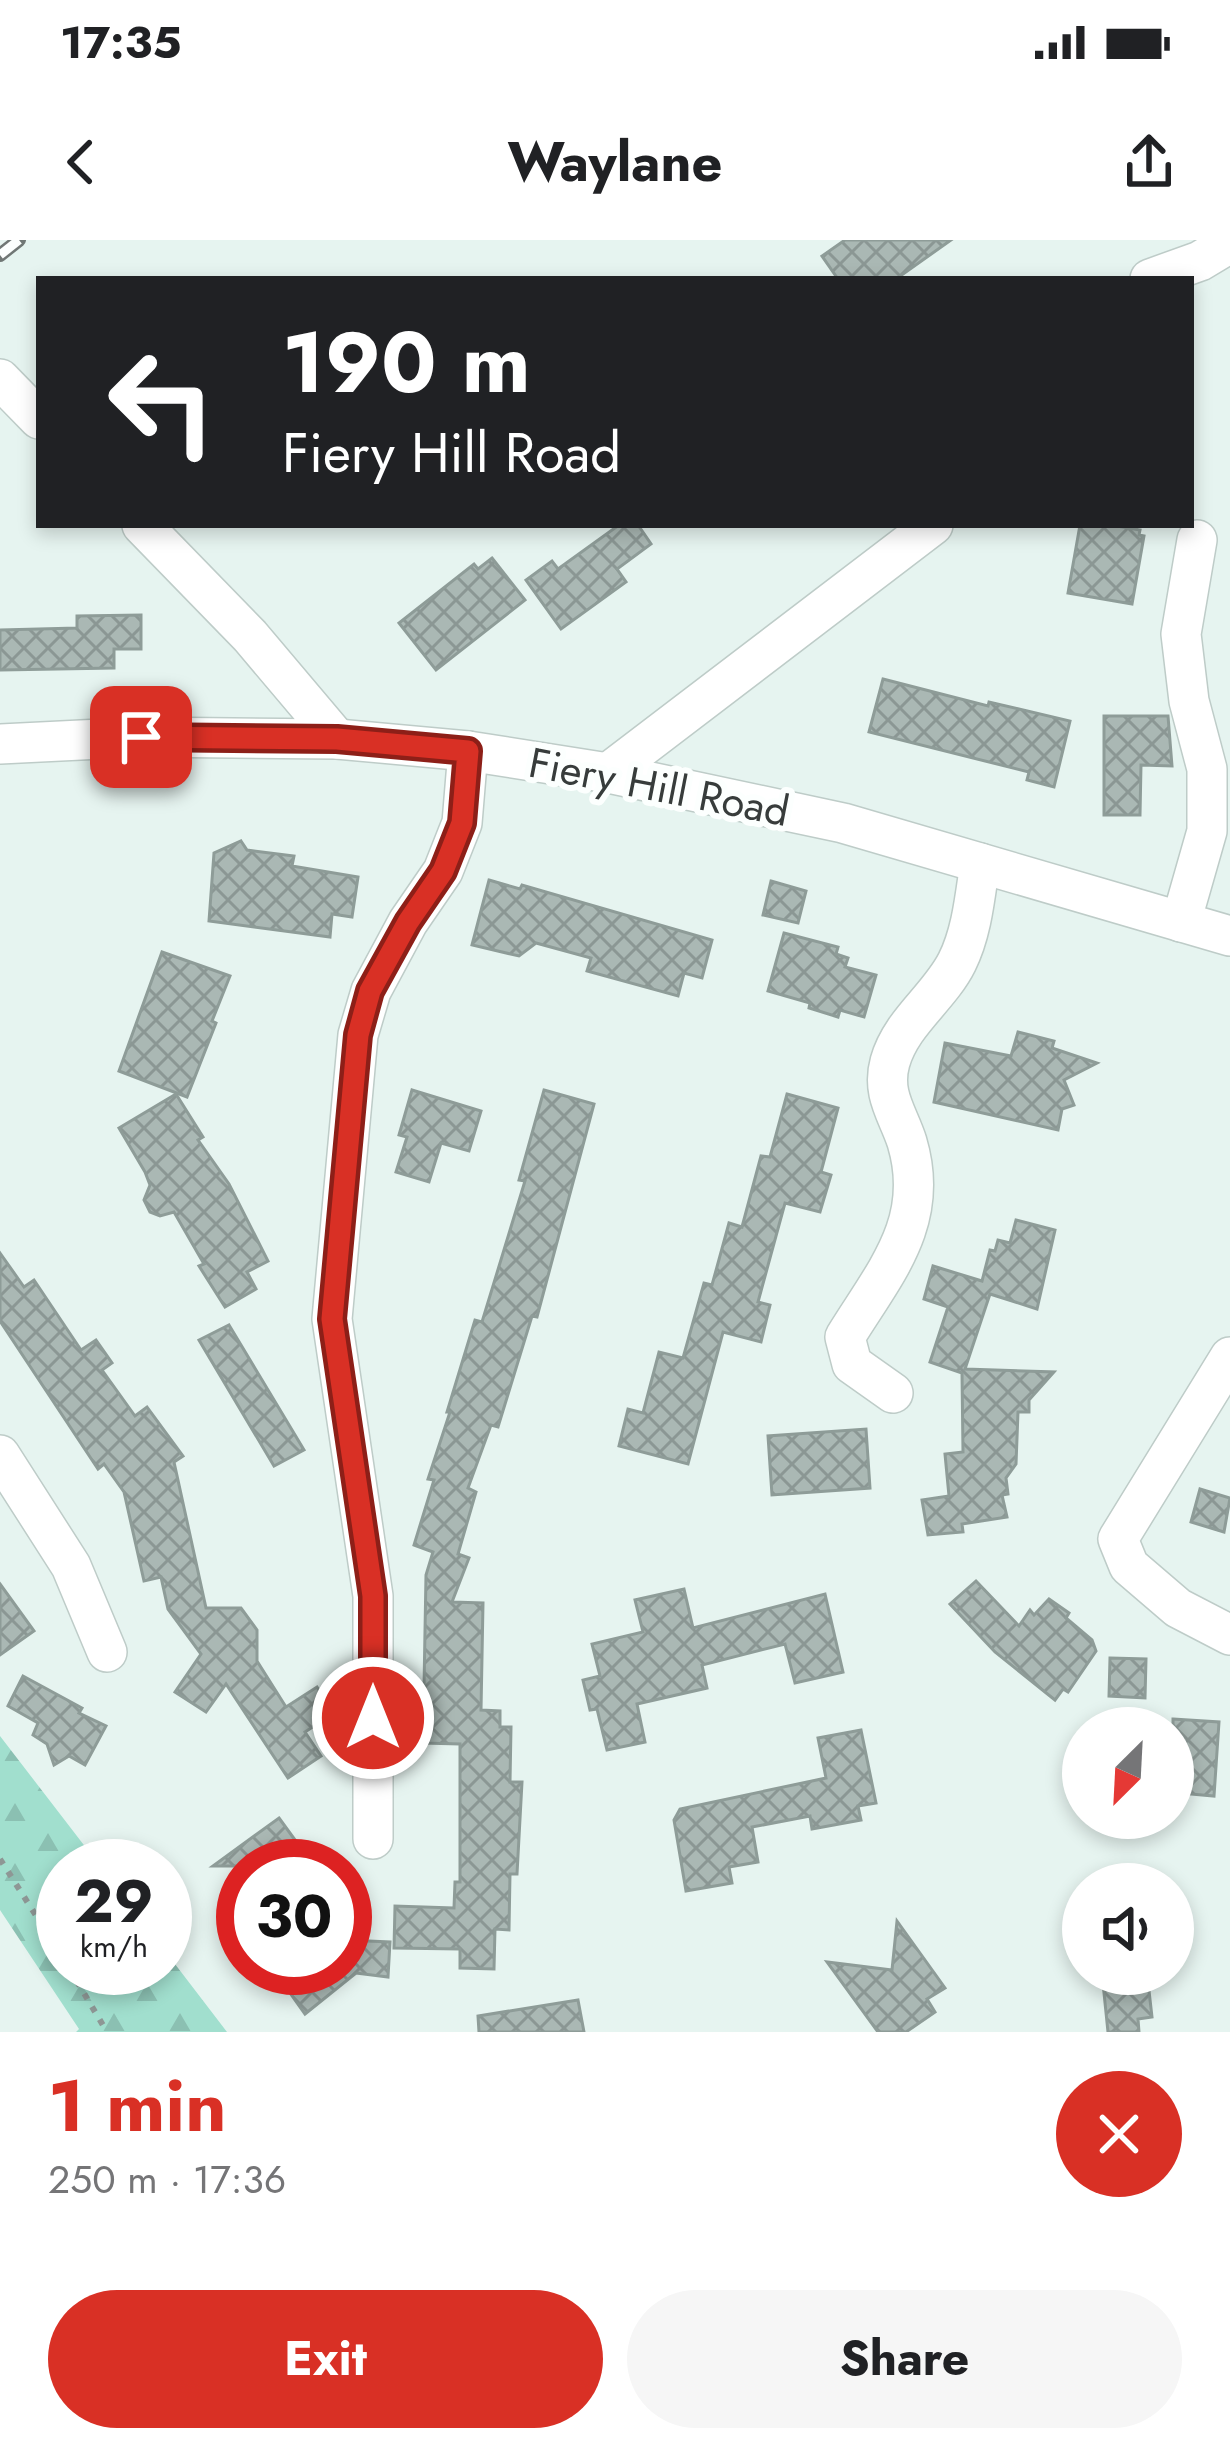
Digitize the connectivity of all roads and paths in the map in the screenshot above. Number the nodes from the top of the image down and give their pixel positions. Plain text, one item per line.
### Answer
1 (1230, 243) edge
2 (1158, 276) edge
3 (0, 379) edge
4 (36, 416) edge
5 (145, 528) edge
6 (929, 528) edge
7 (1196, 540) dead end
8 (337, 739) junction
9 (0, 744) edge
10 (468, 751) junction
11 (608, 773) junction
12 (980, 863) junction
13 (1181, 922) junction
14 (1230, 936) edge
15 (1230, 1357) edge
16 (893, 1393) dead end
17 (0, 1455) edge
18 (1230, 1635) edge
19 (107, 1652) dead end
20 (373, 1839) dead end
21 (0, 1859) edge
22 (36, 1916) edge
23 (85, 1995) edge
24 (107, 2032) edge

1 - 2 street
3 - 4 street
5 - 8 street
6 - 11 street
7 - 13 street
8 - 9 street, Fiery Hill Road
8 - 10 street, Fiery Hill Road
10 - 11 street, Fiery Hill Road
10 - 20 street
11 - 12 street, Fiery Hill Road
12 - 13 street, Fiery Hill Road
12 - 16 street
13 - 14 street, Fiery Hill Road
15 - 18 street
17 - 19 street
21 - 22 path
23 - 24 path

